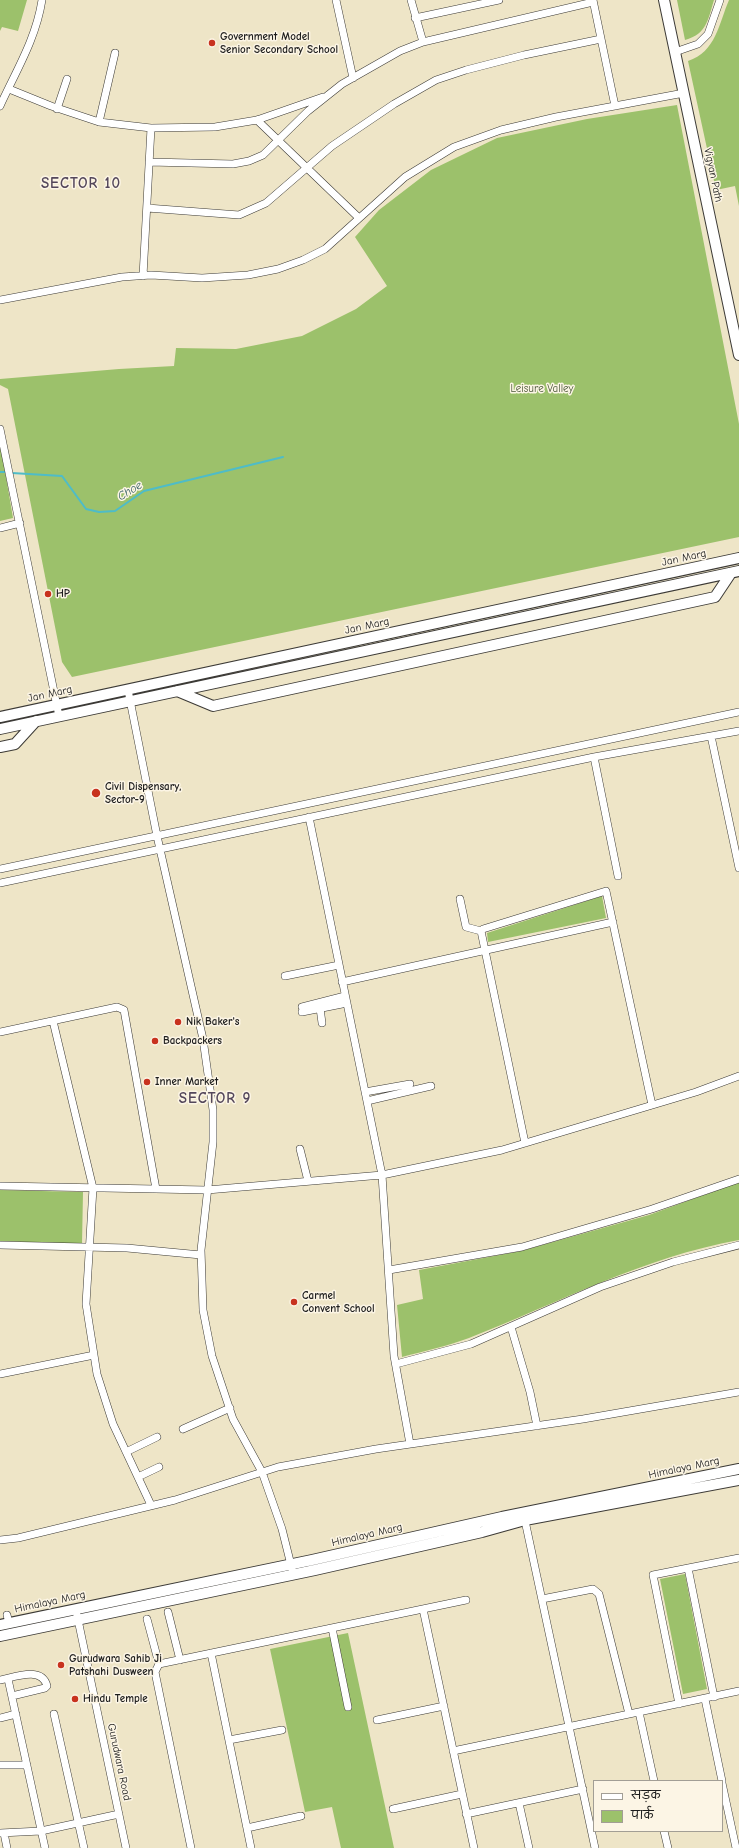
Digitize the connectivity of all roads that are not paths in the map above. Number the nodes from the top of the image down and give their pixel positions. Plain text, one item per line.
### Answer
1 (42, 0) edge
2 (336, 0) edge
3 (410, 0) edge
4 (498, 0) edge
5 (664, 0) edge
6 (720, 0) edge
7 (593, 1) edge
8 (415, 18) junction
9 (601, 39) junction
10 (424, 42) junction
11 (675, 52) junction
12 (115, 53) dead end
13 (353, 78) junction
14 (67, 79) dead end
15 (9, 89) junction
16 (684, 93) junction
17 (329, 95) junction
18 (0, 106) edge
19 (615, 106) junction
20 (57, 108) junction
21 (257, 120) junction
22 (99, 122) junction
23 (151, 128) junction
24 (278, 140) junction
25 (149, 162) junction
26 (307, 169) junction
27 (147, 208) junction
28 (359, 218) junction
29 (142, 276) junction
30 (13, 299) junction
31 (0, 300) edge
32 (0, 304) edge
33 (739, 355) edge
34 (0, 429) edge
35 (20, 523) junction
36 (0, 528) edge
37 (739, 558) edge
38 (735, 572) edge
39 (128, 690) junction
40 (177, 691) junction
41 (130, 701) junction
42 (57, 705) junction
43 (739, 712) edge
44 (59, 716) junction
45 (0, 717) edge
46 (36, 721) junction
47 (0, 729) edge
48 (739, 731) edge
49 (711, 736) junction
50 (0, 747) edge
51 (594, 757) junction
52 (309, 817) junction
53 (157, 836) junction
54 (160, 849) junction
55 (739, 868) edge
56 (0, 869) edge
57 (618, 876) dead end
58 (0, 883) edge
59 (460, 899) dead end
60 (613, 922) junction
61 (481, 931) junction
62 (484, 951) junction
63 (339, 965) junction
64 (285, 976) dead end
65 (342, 982) junction
66 (346, 1000) junction
67 (320, 1008) junction
68 (53, 1021) junction
69 (322, 1023) dead end
70 (0, 1032) edge
71 (739, 1076) edge
72 (410, 1084) dead end
73 (431, 1086) dead end
74 (365, 1092) junction
75 (367, 1101) junction
76 (652, 1105) junction
77 (525, 1143) junction
78 (300, 1149) dead end
79 (382, 1175) junction
80 (739, 1179) edge
81 (308, 1181) junction
82 (0, 1186) edge
83 (93, 1188) junction
84 (156, 1189) junction
85 (207, 1190) junction
86 (0, 1245) edge
87 (739, 1245) edge
88 (88, 1247) junction
89 (201, 1255) junction
90 (389, 1270) junction
91 (511, 1326) junction
92 (94, 1355) junction
93 (396, 1364) junction
94 (0, 1374) edge
95 (739, 1392) edge
96 (230, 1408) junction
97 (537, 1426) junction
98 (183, 1429) dead end
99 (157, 1438) dead end
100 (410, 1444) junction
101 (126, 1452) junction
102 (159, 1467) dead end
103 (739, 1469) edge
104 (262, 1472) junction
105 (138, 1477) junction
106 (739, 1480) edge
107 (151, 1505) junction
108 (524, 1516) junction
109 (0, 1540) edge
110 (739, 1558) edge
111 (688, 1568) junction
112 (292, 1570) junction
113 (542, 1599) junction
114 (466, 1600) dead end
115 (424, 1609) junction
116 (168, 1612) dead end
117 (77, 1614) junction
118 (147, 1619) dead end
119 (5, 1621) edge
120 (332, 1628) junction
121 (0, 1636) edge
122 (211, 1653) junction
123 (180, 1660) junction
124 (159, 1664) junction
125 (8, 1679) junction
126 (0, 1680) edge
127 (739, 1691) edge
128 (12, 1696) junction
129 (714, 1697) junction
130 (705, 1698) junction
131 (679, 1704) junction
132 (444, 1706) junction
133 (348, 1707) dead end
134 (640, 1712) junction
135 (16, 1714) junction
136 (54, 1714) dead end
137 (629, 1714) junction
138 (0, 1718) edge
139 (377, 1720) dead end
140 (569, 1727) junction
141 (282, 1730) dead end
142 (229, 1740) junction
143 (453, 1751) junction
144 (0, 1765) edge
145 (27, 1765) junction
146 (654, 1780) edge
147 (722, 1780) edge
148 (723, 1787) edge
149 (583, 1789) junction
150 (462, 1794) junction
151 (519, 1802) junction
152 (393, 1809) dead end
153 (119, 1814) junction
154 (466, 1814) junction
155 (301, 1816) dead end
156 (79, 1823) junction
157 (247, 1828) junction
158 (41, 1831) junction
159 (664, 1832) edge
160 (2, 1833) edge
161 (7, 1848) edge
162 (45, 1848) edge
163 (84, 1848) edge
164 (126, 1848) edge
165 (191, 1848) edge
166 (251, 1848) edge
167 (474, 1848) edge
168 (530, 1848) edge
169 (595, 1848) edge
170 (668, 1848) edge
171 (736, 1848) edge

1 - 15 street
2 - 13 street
3 - 8 street
4 - 8 street
5 - 11 main road, Vigyan Path
6 - 11 street
7 - 9 street
7 - 10 street
8 - 10 street
9 - 19 street
9 - 26 street
10 - 13 street
11 - 16 main road, Vigyan Path
12 - 22 street
13 - 17 street
14 - 20 street
15 - 18 street
15 - 20 street
16 - 19 street
16 - 33 main road, Vigyan Path
17 - 21 street
17 - 24 street
19 - 28 street
20 - 22 street
21 - 23 street
21 - 24 street
22 - 23 street
23 - 25 street
24 - 25 street
24 - 26 street
25 - 27 street
26 - 27 street
26 - 28 street
27 - 29 street
28 - 29 street
29 - 30 street
30 - 31 street
30 - 32 street
34 - 35 street
35 - 36 street
35 - 42 street
37 - 39 main road, Jan Marg
38 - 40 main road
38 - 40 main road
39 - 41 street
39 - 42 main road, Jan Marg
40 - 41 main road
41 - 44 main road
41 - 53 street
42 - 44 street
42 - 45 main road, Jan Marg
43 - 53 street
44 - 46 main road
46 - 47 main road
46 - 50 main road
48 - 49 street
49 - 51 street
49 - 55 street
51 - 52 street
51 - 57 street
52 - 54 street
52 - 63 street
53 - 54 street
53 - 56 street
54 - 58 street
54 - 85 street
59 - 61 street
60 - 61 street
60 - 62 street
60 - 76 street
61 - 62 street
62 - 65 street
62 - 77 street
63 - 64 street
63 - 65 street
65 - 66 street
66 - 67 street
66 - 67 street
66 - 74 street
67 - 69 street
68 - 70 street
68 - 83 street
68 - 84 street
71 - 76 street
72 - 74 street
73 - 75 street
74 - 75 street
75 - 79 street
76 - 77 street
77 - 79 street
78 - 81 street
79 - 81 street
79 - 90 street
80 - 90 street
81 - 85 street
82 - 83 street
83 - 84 street
83 - 88 street
84 - 85 street
85 - 89 street
86 - 88 street
87 - 91 street
88 - 89 street
88 - 92 street
89 - 96 street
90 - 93 street
91 - 93 street
91 - 97 street
92 - 94 street
92 - 101 street
93 - 100 street
95 - 97 street
96 - 98 street
96 - 104 street
97 - 100 street
99 - 101 street
100 - 104 street
101 - 105 street
102 - 105 street
103 - 108 main road, Himalaya Marg
104 - 107 street
104 - 112 street
105 - 107 street
106 - 108 main road, Himalaya Marg
107 - 109 street
108 - 112 main road, Himalaya Marg
108 - 113 street
110 - 111 street
111 - 129 street
111 - 131 street
112 - 117 main road, Himalaya Marg
113 - 137 street
113 - 140 street
114 - 115 street
115 - 120 street
115 - 132 street
116 - 123 street
117 - 119 main road, Himalaya Marg
117 - 121 main road, Himalaya Marg
117 - 153 street, Gurudwara Road
118 - 124 street
120 - 122 street
120 - 133 street
122 - 123 street
122 - 142 street
123 - 124 street
124 - 165 street
125 - 126 street
125 - 128 street
125 - 128 street
127 - 129 street
128 - 135 street
129 - 130 street
130 - 131 street
130 - 147 street
131 - 134 street
132 - 139 street
132 - 143 street
134 - 137 street
134 - 146 street
135 - 138 street
135 - 145 street
136 - 156 street
137 - 140 street
140 - 143 street
140 - 149 street
141 - 142 street
142 - 157 street
143 - 150 street
144 - 145 street
145 - 158 street
148 - 171 street
149 - 151 street
149 - 169 street
150 - 152 street
150 - 154 street
151 - 154 street
151 - 168 street
153 - 156 street
153 - 164 street, Gurudwara Road
154 - 167 street
155 - 157 street
156 - 158 street
156 - 163 street
157 - 166 street
158 - 160 street
158 - 162 street
159 - 170 street
160 - 161 street

